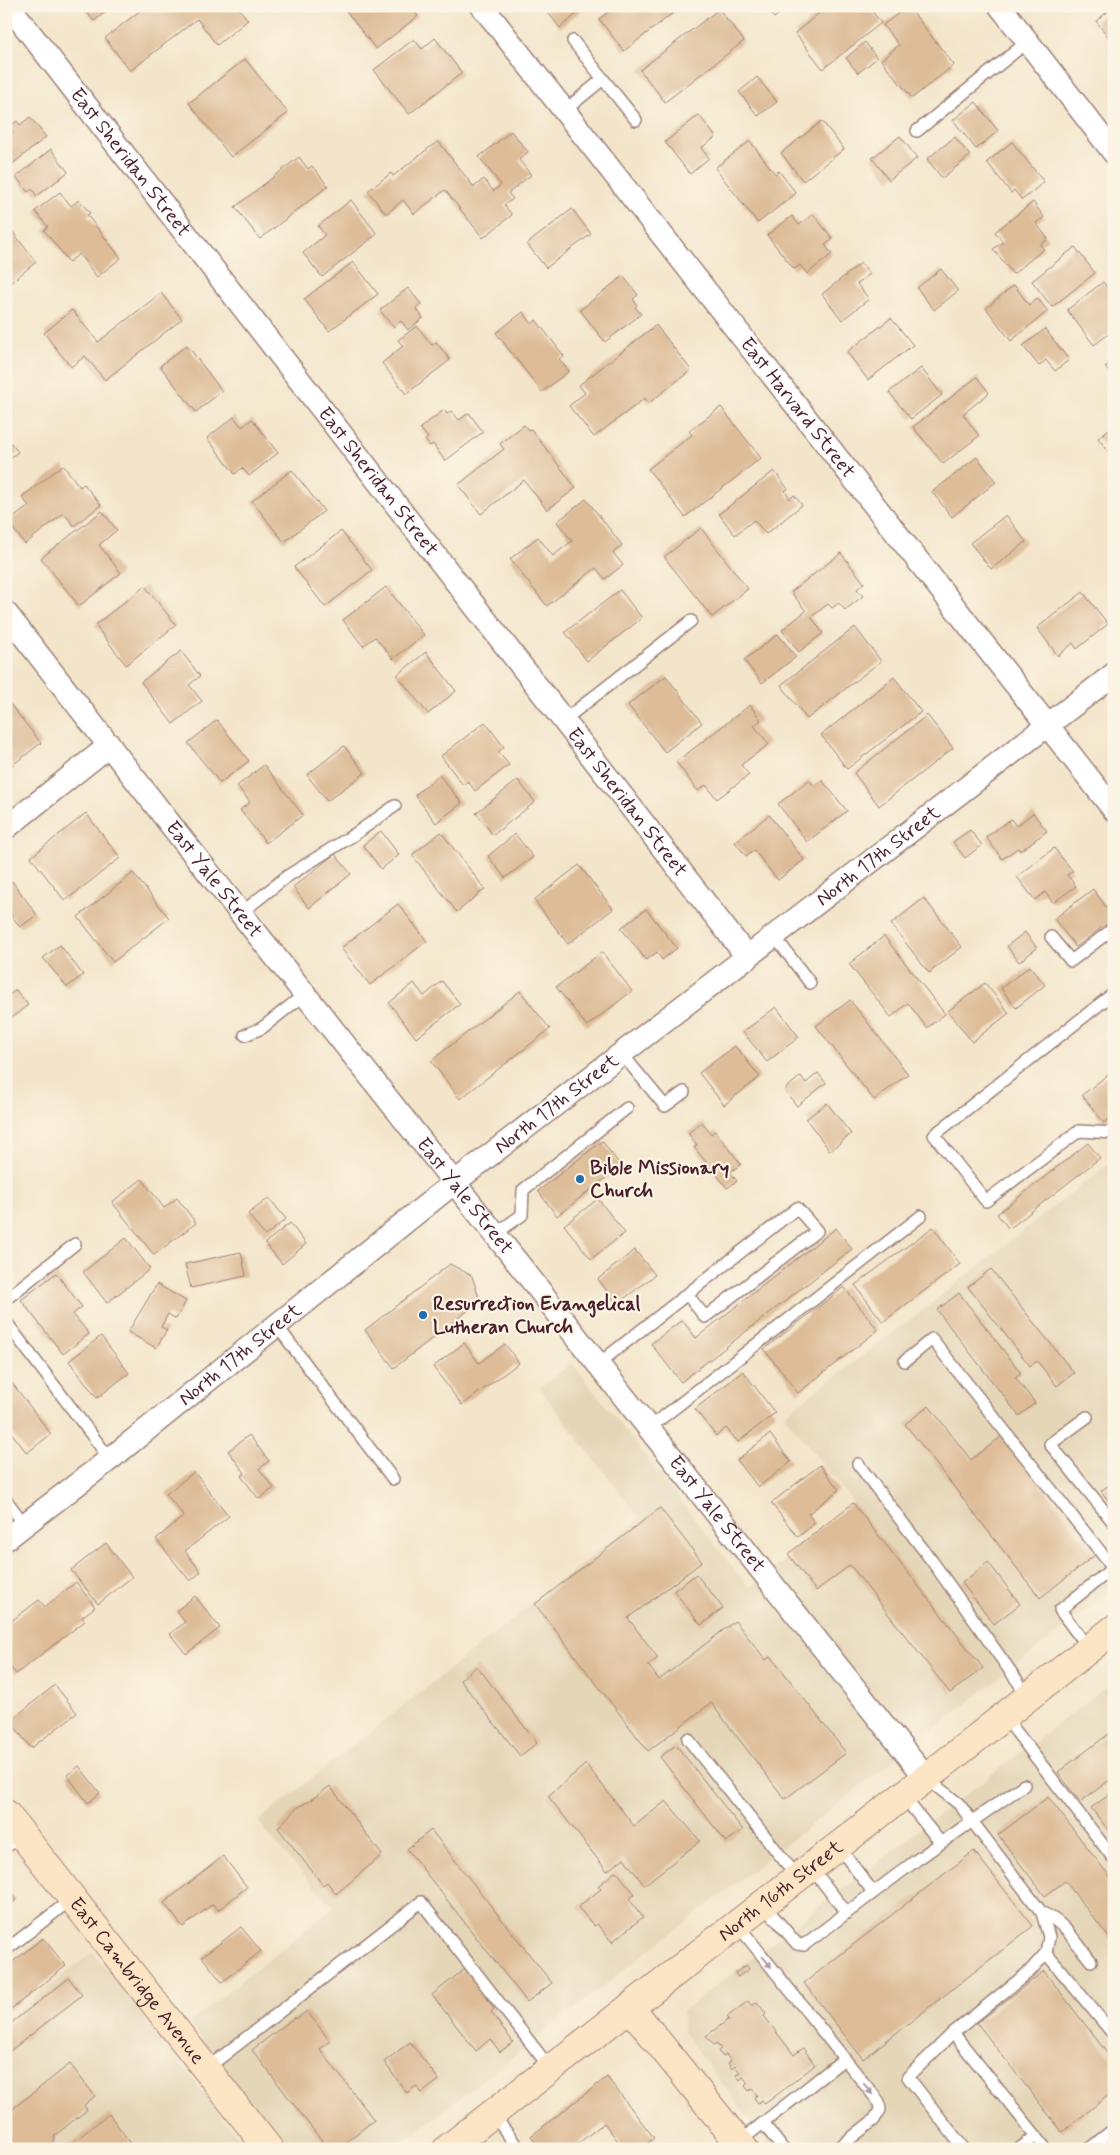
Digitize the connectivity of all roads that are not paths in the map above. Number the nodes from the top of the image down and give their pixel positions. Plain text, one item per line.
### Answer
1 (9, 6) edge
2 (482, 6) edge
3 (1000, 6) edge
4 (573, 41) dead end
5 (1027, 42) junction
6 (603, 80) junction
7 (564, 111) junction
8 (636, 120) dead end
9 (917, 131) dead end
10 (1114, 153) edge
11 (6, 613) edge
12 (691, 621) dead end
13 (1114, 674) edge
14 (564, 720) junction
15 (1047, 726) junction
16 (110, 745) junction
17 (395, 806) dead end
18 (1114, 810) edge
19 (6, 828) edge
20 (242, 913) junction
21 (1114, 928) edge
22 (775, 937) junction
23 (1051, 938) dead end
24 (748, 958) junction
25 (810, 983) dead end
26 (1114, 993) edge
27 (305, 994) junction
28 (245, 1035) dead end
29 (622, 1054) junction
30 (684, 1092) dead end
31 (627, 1108) dead end
32 (1114, 1133) edge
33 (455, 1182) junction
34 (921, 1216) dead end
35 (495, 1234) junction
36 (75, 1244) dead end
37 (687, 1294) junction
38 (6, 1299) edge
39 (6, 1322) edge
40 (277, 1326) junction
41 (905, 1361) dead end
42 (598, 1364) junction
43 (1087, 1417) dead end
44 (649, 1428) junction
45 (110, 1459) junction
46 (858, 1464) dead end
47 (392, 1479) dead end
48 (6, 1500) edge
49 (1114, 1523) edge
50 (25, 1525) junction
51 (6, 1539) edge
52 (1113, 1569) edge
53 (1114, 1629) edge
54 (1088, 1648) junction
55 (1028, 1696) junction
56 (1004, 1716) junction
57 (688, 1739) dead end
58 (926, 1778) junction
59 (1024, 1785) dead end
60 (903, 1796) junction
61 (6, 1814) edge
62 (971, 1820) junction
63 (14, 1841) edge
64 (940, 1842) junction
65 (838, 1846) junction
66 (1114, 1859) edge
67 (804, 1872) junction
68 (873, 1892) junction
69 (73, 1898) junction
70 (763, 1904) junction
71 (846, 1912) junction
72 (1042, 1913) junction
73 (737, 1924) junction
74 (6, 1950) edge
75 (1046, 1953) junction
76 (1091, 1962) dead end
77 (630, 2007) junction
78 (953, 2033) junction
79 (1114, 2035) edge
80 (844, 2059) junction
81 (550, 2068) junction
82 (206, 2069) junction
83 (492, 2114) junction
84 (762, 2123) junction
85 (1114, 2129) edge
86 (1036, 2136) junction
87 (741, 2145) edge
88 (269, 2149) edge
89 (446, 2149) edge
90 (520, 2149) edge
91 (783, 2149) edge
92 (837, 2149) edge
93 (964, 2149) edge
94 (1020, 2149) edge
95 (1046, 2149) edge
96 (1089, 2149) edge

1 - 14 street, East Sheridan Street
2 - 7 street, East Harvard Street
3 - 5 street
4 - 6 lane
5 - 9 lane
5 - 10 street
6 - 7 lane
6 - 8 lane
7 - 15 street, East Harvard Street
11 - 16 street, East Yale Street
12 - 14 lane
13 - 15 street, North 17th Street
14 - 24 street, East Sheridan Street
15 - 18 street, East Harvard Street
15 - 22 street, North 17th Street
16 - 19 street
16 - 20 street, East Yale Street
17 - 20 lane
20 - 27 street, East Yale Street
21 - 23 lane
22 - 24 street, North 17th Street
22 - 25 lane
24 - 29 street, North 17th Street
26 - 32 lane
27 - 28 lane
27 - 33 street, East Yale Street
29 - 30 lane
29 - 33 street, North 17th Street
31 - 35 lane
33 - 35 street, East Yale Street
33 - 40 street, North 17th Street
34 - 44 lane
35 - 42 street, East Yale Street
36 - 38 lane
37 - 37 lane
37 - 42 lane
39 - 45 lane
40 - 45 street, North 17th Street
40 - 47 lane
41 - 52 lane
42 - 44 street, East Yale Street
43 - 49 lane
44 - 58 street, East Yale Street
45 - 50 street, North 17th Street
46 - 55 lane
48 - 50 lane
50 - 51 street, North 17th Street
52 - 54 lane
53 - 54 main road, North 16th Street
54 - 55 main road, North 16th Street
55 - 56 main road, North 16th Street
56 - 58 main road, North 16th Street
56 - 66 lane
57 - 67 lane
58 - 60 main road, North 16th Street
58 - 62 lane
59 - 62 lane
60 - 64 lane
60 - 65 main road, North 16th Street
61 - 63 main road, East Cambridge Avenue
62 - 64 lane
62 - 72 lane
63 - 69 main road, East Cambridge Avenue
64 - 68 lane
65 - 67 main road, North 16th Street
65 - 68 lane
67 - 70 main road, North 16th Street
67 - 71 lane
68 - 71 lane
69 - 74 lane
69 - 82 main road, East Cambridge Avenue
70 - 71 lane
70 - 73 main road, North 16th Street
72 - 75 lane
72 - 76 lane
73 - 77 main road, North 16th Street
73 -> 80 lane
75 - 78 lane
75 - 79 lane
77 - 81 main road, North 16th Street
77 - 87 main road
78 - 86 lane
78 - 93 lane
80 - 84 lane
80 -> 92 lane
81 - 82 lane
81 - 83 main road, North 16th Street
82 - 88 main road, East Cambridge Avenue
83 - 89 main road, North 16th Street
83 - 90 lane
84 - 87 lane
84 - 91 lane
85 - 96 lane
86 - 94 lane
86 - 95 lane

